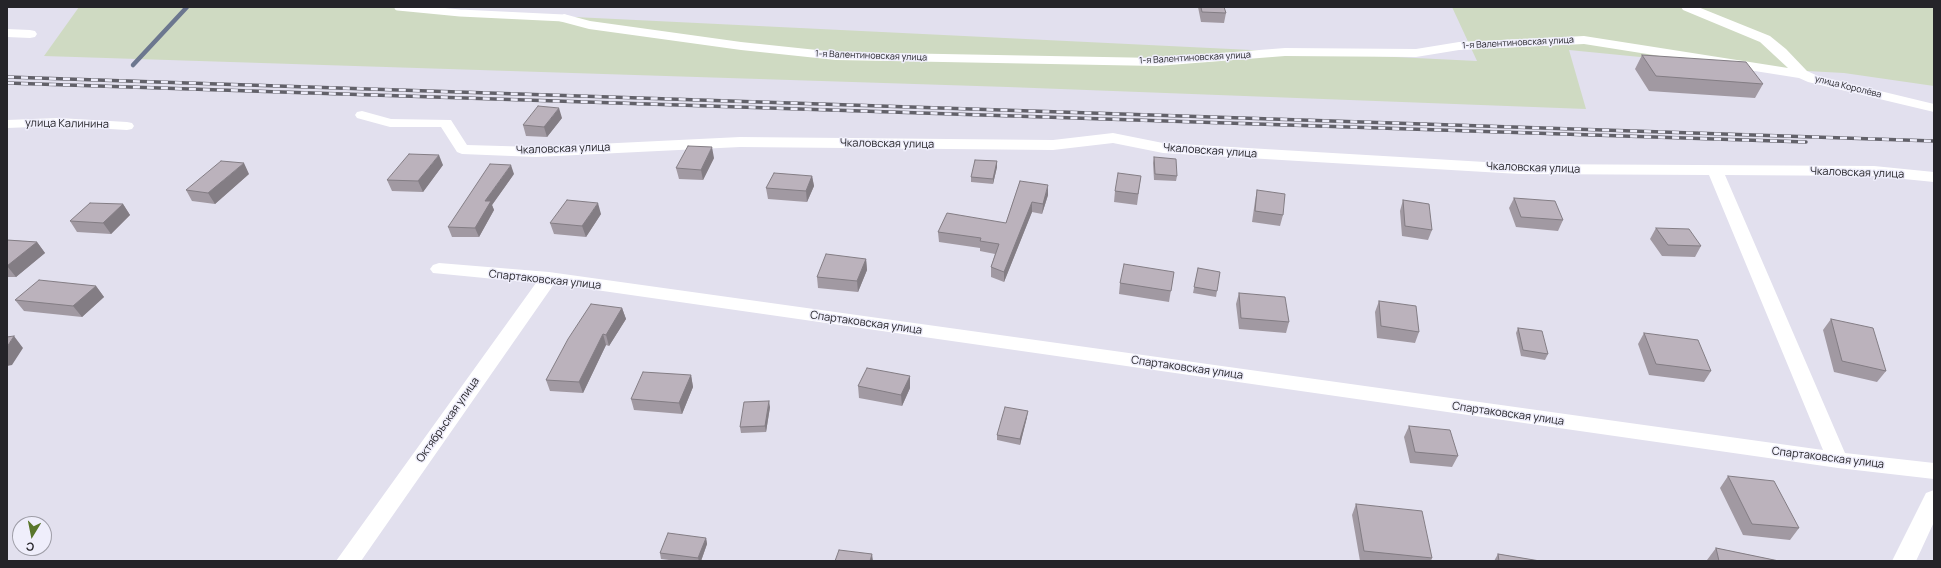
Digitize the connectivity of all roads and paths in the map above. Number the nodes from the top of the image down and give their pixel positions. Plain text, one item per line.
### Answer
1 (398, 7) edge
2 (1686, 7) edge
3 (564, 18) joint
4 (7, 33) edge
5 (30, 34) dead end
6 (1802, 74) junction
7 (1934, 108) edge
8 (362, 115) dead end
9 (7, 124) edge
10 (127, 126) dead end
11 (1715, 171) junction
12 (1934, 177) edge
13 (439, 269) dead end
14 (549, 278) junction
15 (1838, 460) junction
16 (1934, 471) edge
17 (1934, 498) edge
18 (348, 561) edge
19 (1904, 561) edge

1 - 3 lane
2 - 6 street, улица Королёва
3 - 6 street, 1-я Валентиновская улица
4 - 5 street
6 - 7 street, улица Королёва
8 - 11 street, Чкаловская улица
9 - 10 street, улица Калинина
11 - 12 street, Чкаловская улица
11 - 15 street
13 - 14 street, Спартаковская улица
14 - 15 street, Спартаковская улица
14 - 18 street, Октябрьская улица
15 - 16 street, Спартаковская улица
17 - 19 street

